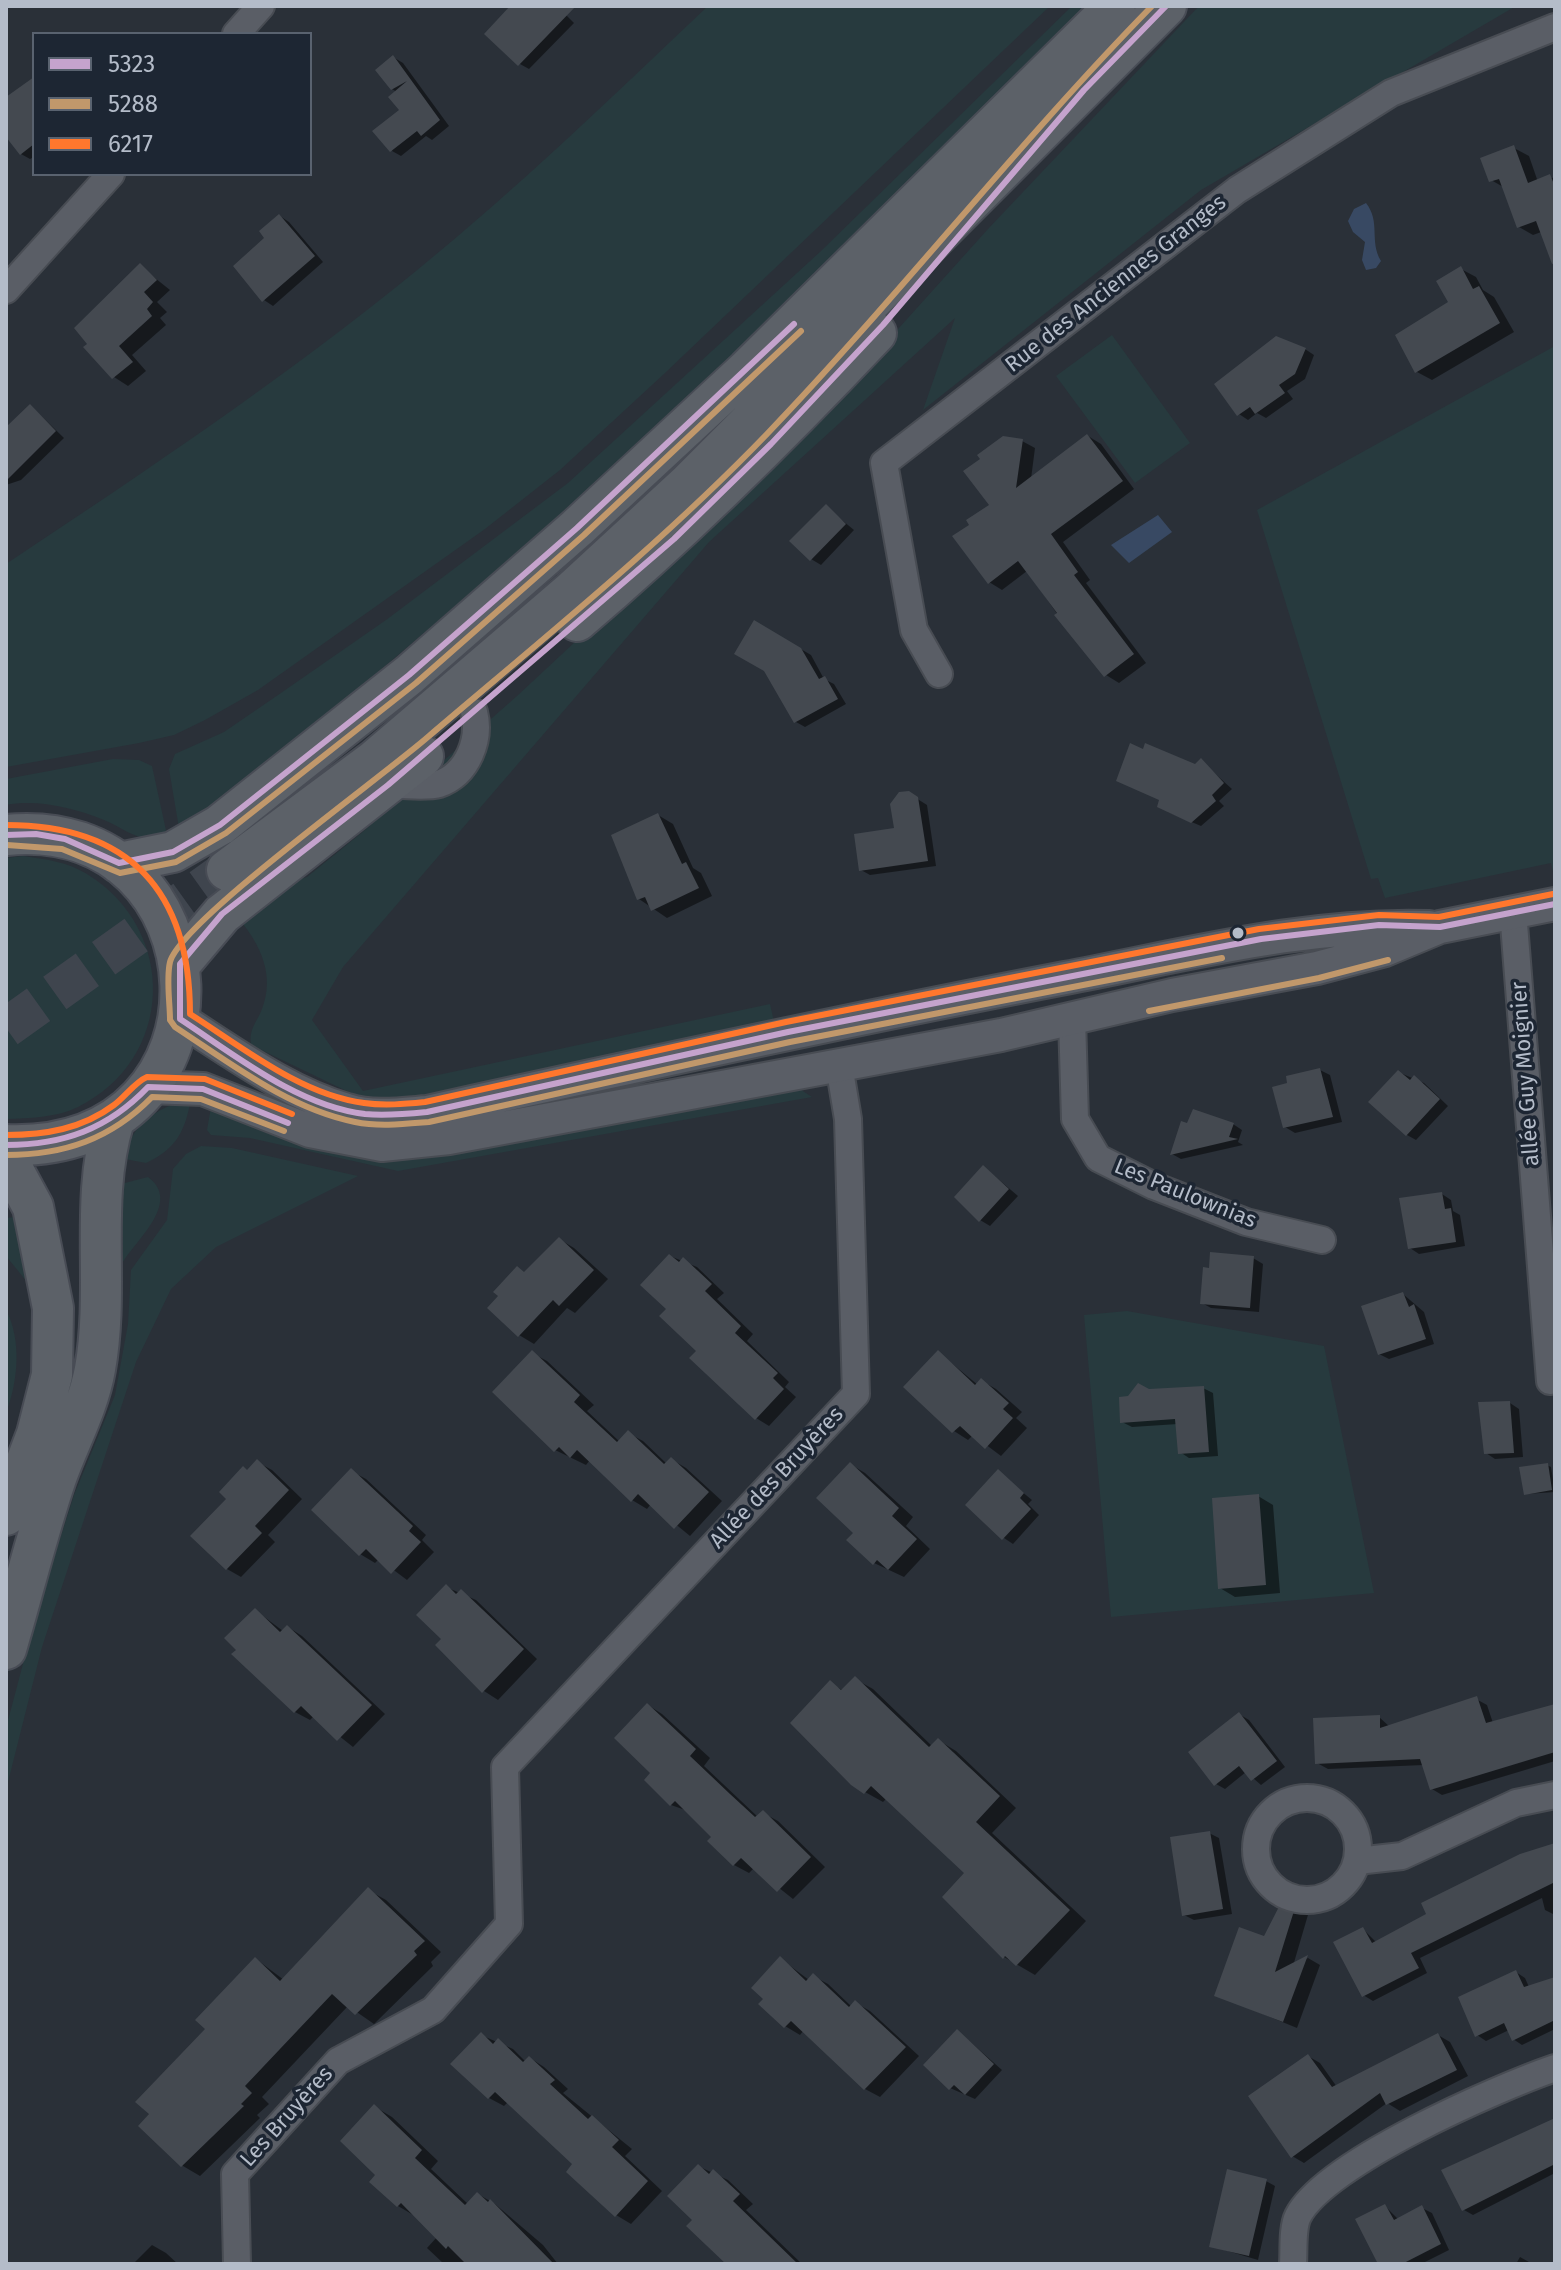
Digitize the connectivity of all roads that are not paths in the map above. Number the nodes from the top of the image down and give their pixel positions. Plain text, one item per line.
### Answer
1 (261, 6) edge
2 (1115, 6) edge
3 (1166, 6) edge
4 (1555, 27) edge
5 (238, 32) edge
6 (1069, 80) junction
7 (109, 176) edge
8 (6, 290) edge
9 (939, 674) dead end
10 (6, 835) edge
11 (222, 862) tunnel mouth
12 (119, 863) junction
13 (1555, 904) edge
14 (1513, 911) junction
15 (1440, 927) junction
16 (180, 964) junction
17 (1066, 978) junction
18 (1072, 1018) junction
19 (180, 1019) junction
20 (833, 1025) junction
21 (839, 1065) junction
22 (148, 1087) junction
23 (114, 1120) junction
24 (6, 1145) edge
25 (6, 1157) edge
26 (1322, 1240) dead end
27 (1550, 1381) dead end
28 (6, 1515) edge
29 (6, 1649) edge
30 (505, 1767) joint
31 (1555, 1795) edge
32 (1357, 1861) dead end
33 (1555, 2068) edge
34 (237, 2264) edge
35 (1293, 2264) edge

1 - 5 street
2 - 6 main road
3 - 6 main road
4 - 9 street, Rue des Anciennes Granges
6 - 11 main road
6 - 12 main road
6 - 16 main road
7 - 8 street
10 - 12 main road
12 - 16 main road
13 - 14 street
14 - 15 street
14 - 27 street, allée Guy Moignier
15 - 17 street
15 - 18 street
16 - 19 main road
17 - 18 street
17 - 20 street
18 - 21 street
18 - 26 street, Les Paulownias
19 - 20 street
19 - 22 main road
20 - 21 street
21 - 22 street
21 - 30 street, Allée des Bruyères
22 - 23 main road
23 - 24 main road
23 - 29 main road
25 - 28 main road
30 - 34 street, Les Bruyères
31 - 32 street
33 - 35 street

